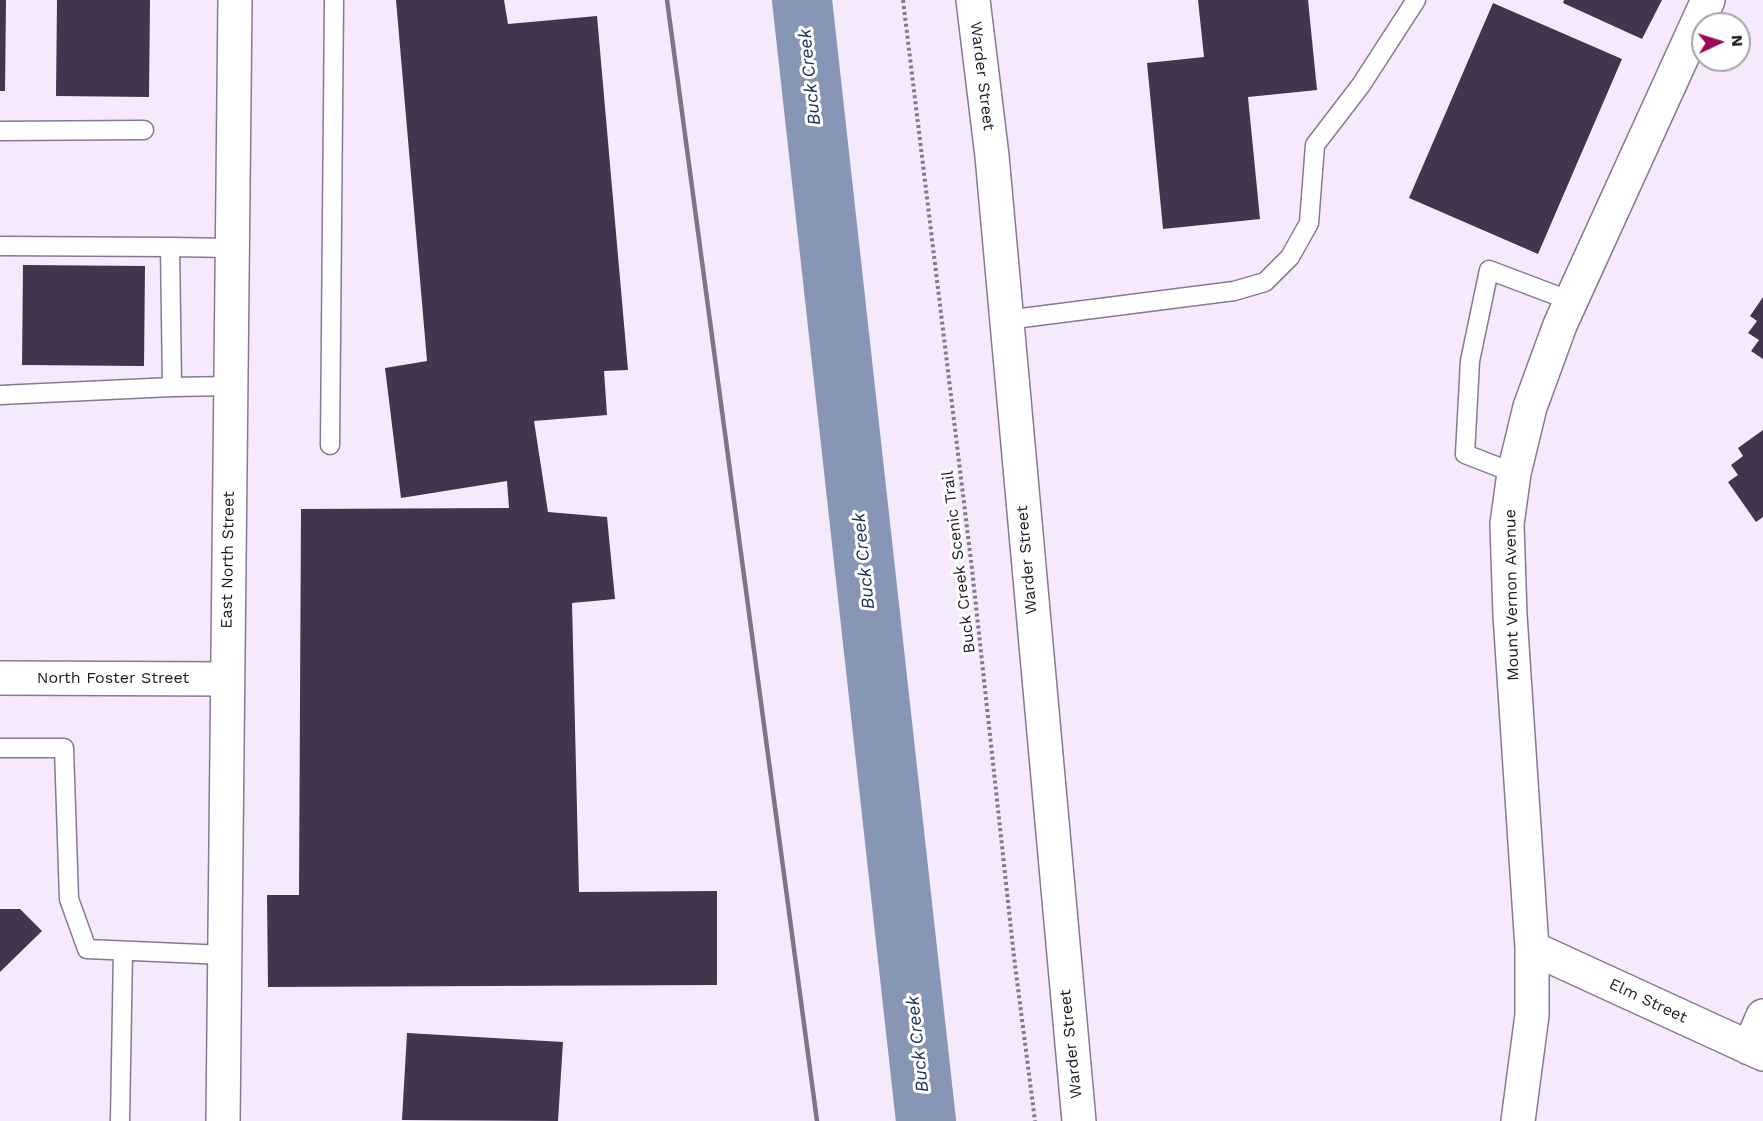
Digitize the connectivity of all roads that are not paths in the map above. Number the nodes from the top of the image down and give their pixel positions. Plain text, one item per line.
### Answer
1 (236, 0) edge
2 (334, 0) edge
3 (973, 0) edge
4 (1416, 0) edge
5 (1708, 0) edge
6 (144, 130) dead end
7 (0, 131) edge
8 (0, 246) edge
9 (170, 247) junction
10 (233, 248) junction
11 (1571, 301) junction
12 (1006, 320) junction
13 (231, 386) junction
14 (172, 387) junction
15 (0, 395) edge
16 (330, 445) dead end
17 (1514, 472) junction
18 (0, 678) edge
19 (227, 679) junction
20 (0, 748) edge
21 (1532, 948) junction
22 (123, 951) junction
23 (225, 955) junction
24 (1763, 1016) edge
25 (1756, 1051) edge
26 (120, 1121) edge
27 (223, 1121) edge
28 (1079, 1121) edge
29 (1518, 1121) edge

1 - 10 street, East North Street
2 - 16 lane
3 - 12 street, Warder Street
4 - 12 lane
5 - 11 street, Mount Vernon Avenue
6 - 7 lane
8 - 9 lane
9 - 10 lane
9 - 14 lane
10 - 13 street, East North Street
11 - 17 street, Mount Vernon Avenue
11 - 17 lane
12 - 28 street, Warder Street
13 - 14 lane
13 - 19 street, East North Street
14 - 15 lane
17 - 21 street, Mount Vernon Avenue
18 - 19 street, North Foster Street
19 - 23 street, East North Street
20 - 22 lane
21 - 25 street, Elm Street
21 - 29 street, Mount Vernon Avenue
22 - 23 lane
22 - 26 lane
23 - 27 street, East North Street
24 - 25 street

